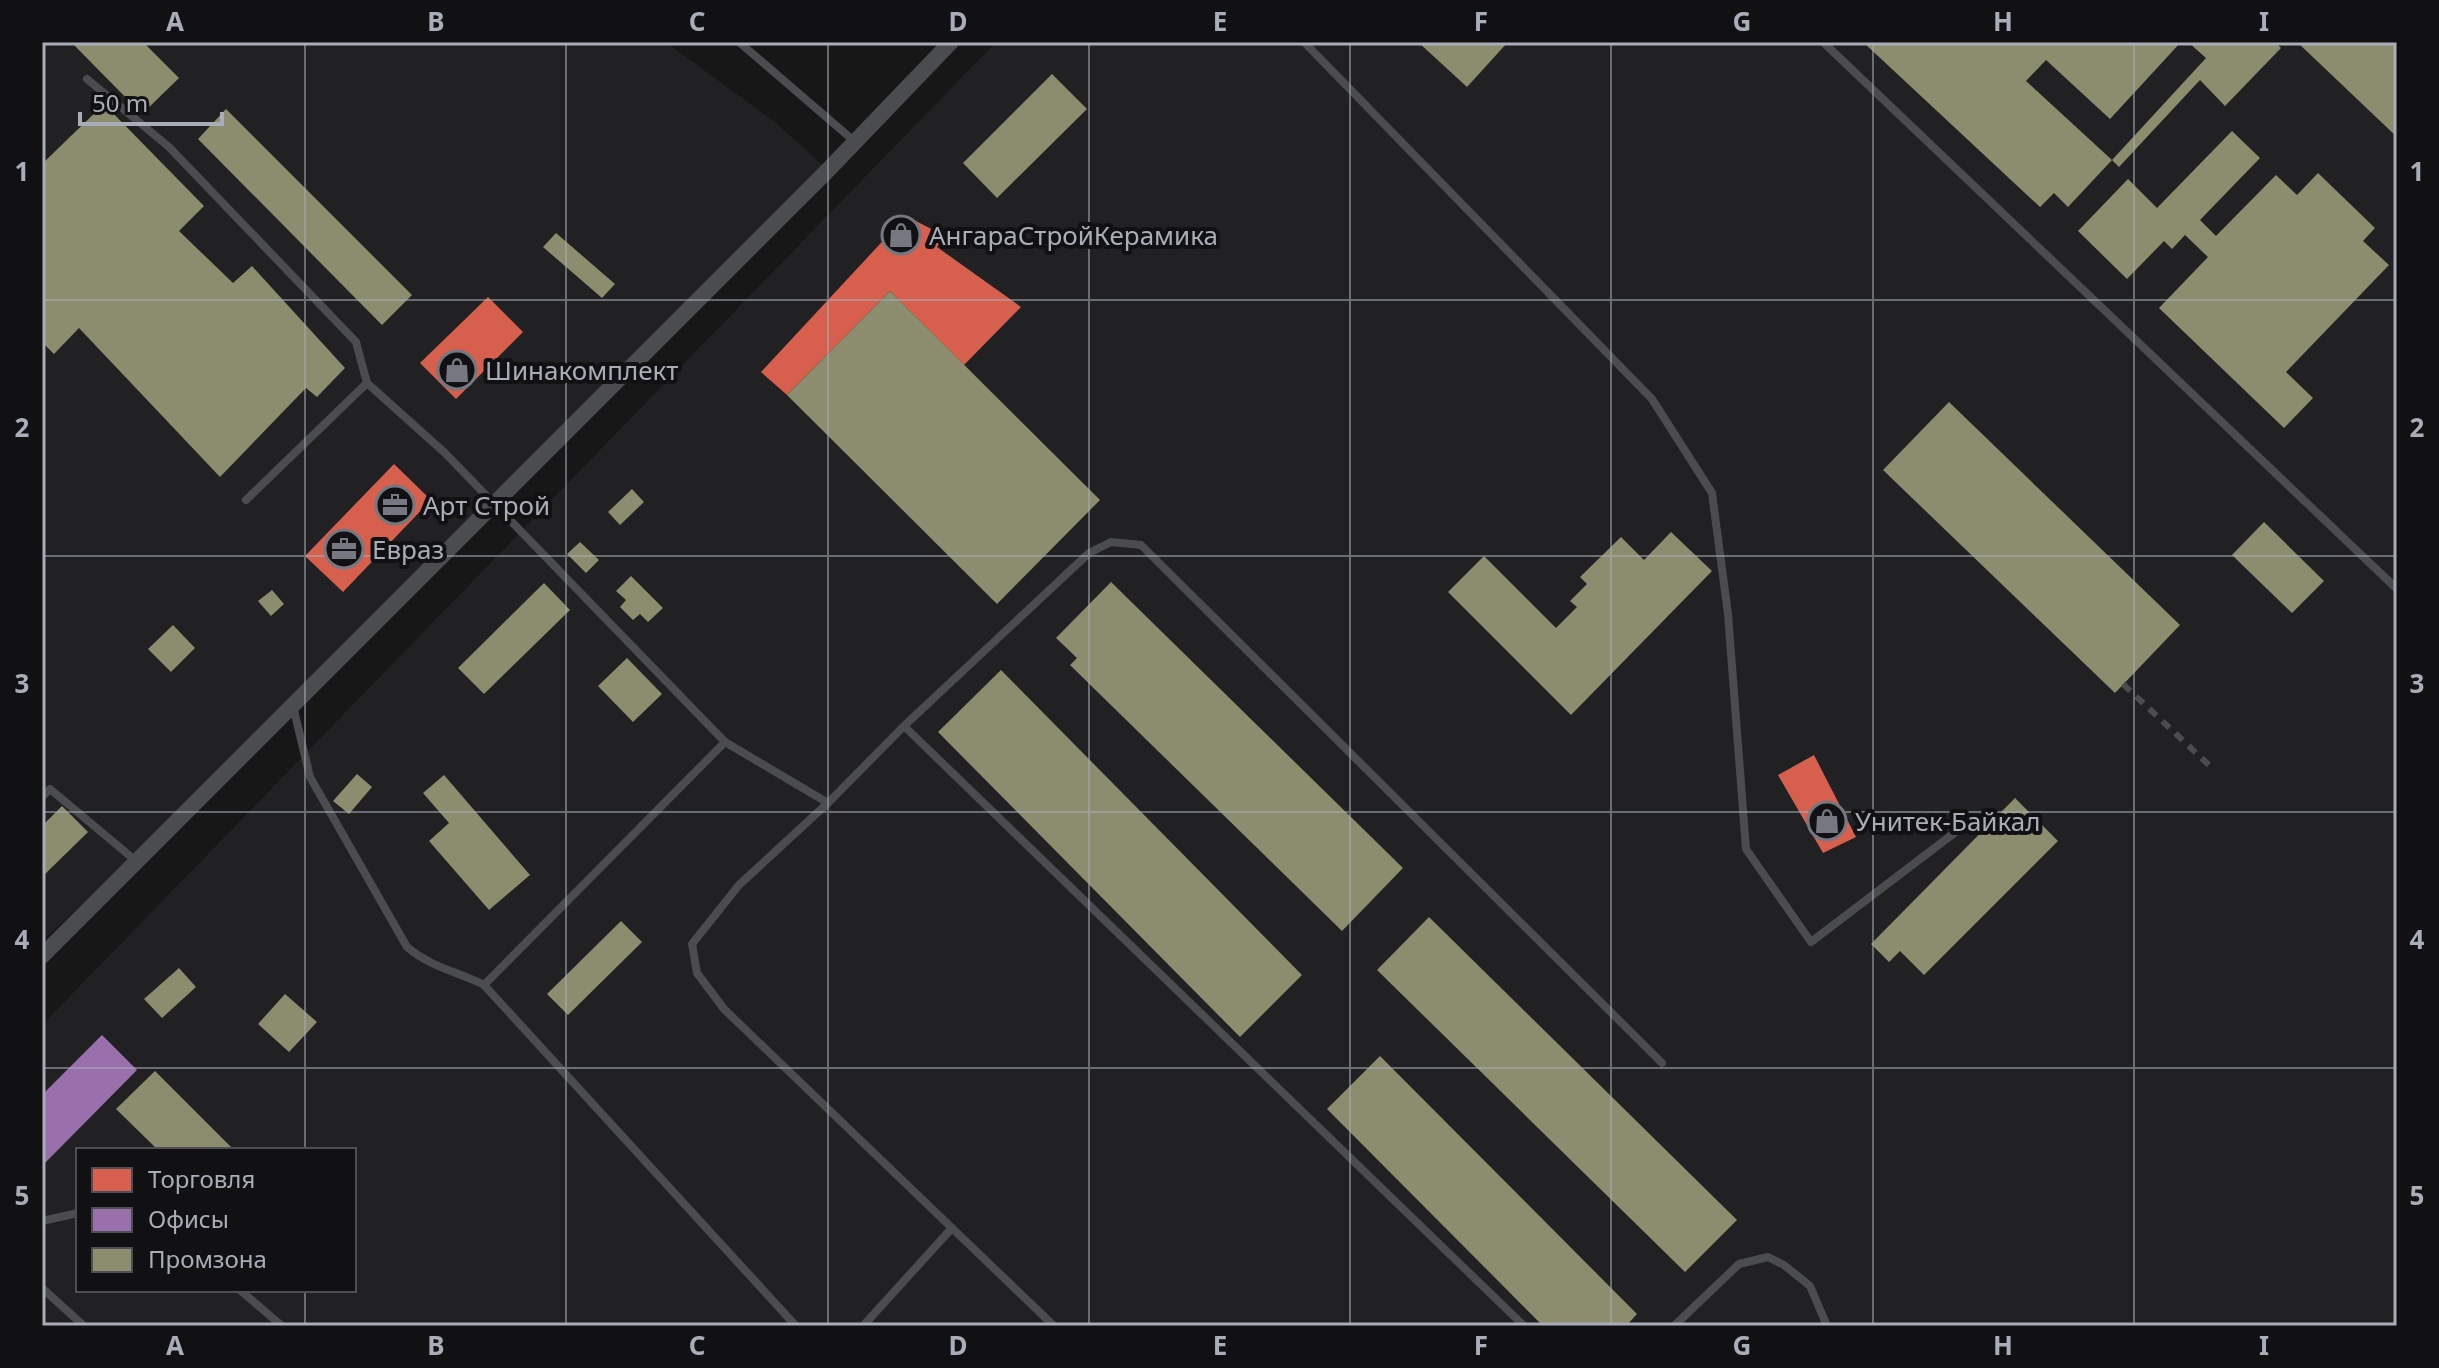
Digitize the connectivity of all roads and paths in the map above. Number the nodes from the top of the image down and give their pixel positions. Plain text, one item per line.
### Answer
1 (739, 42) edge
2 (951, 42) edge
3 (1304, 42) edge
4 (1823, 42) edge
5 (87, 79) dead end
6 (855, 142) junction
7 (367, 383) junction
8 (246, 500) dead end
9 (495, 503) junction
10 (2397, 589) edge
11 (293, 706) junction
12 (904, 726) junction
13 (725, 742) junction
14 (42, 797) edge
15 (828, 803) junction
16 (1974, 818) dead end
17 (137, 862) junction
18 (42, 956) edge
19 (484, 985) junction
20 (1662, 1063) dead end
21 (76, 1213) edge
22 (42, 1221) edge
23 (952, 1228) junction
24 (42, 1288) edge
25 (242, 1292) edge
26 (84, 1326) edge
27 (282, 1326) edge
28 (796, 1326) edge
29 (863, 1326) edge
30 (1054, 1326) edge
31 (1524, 1326) edge
32 (1674, 1326) edge
33 (1827, 1326) edge

1 - 6 lane
2 - 6 street
3 - 16 lane
4 - 10 lane
5 - 7 lane
6 - 9 street
7 - 8 lane
7 - 9 lane
9 - 11 street
9 - 13 lane
11 - 17 street
11 - 19 lane
12 - 15 lane
12 - 20 lane
12 - 31 lane
13 - 15 lane
13 - 19 lane
14 - 17 lane
15 - 23 lane
17 - 18 street
19 - 28 lane
21 - 22 lane
23 - 29 lane
23 - 30 lane
24 - 26 lane
25 - 27 lane
32 - 33 lane

